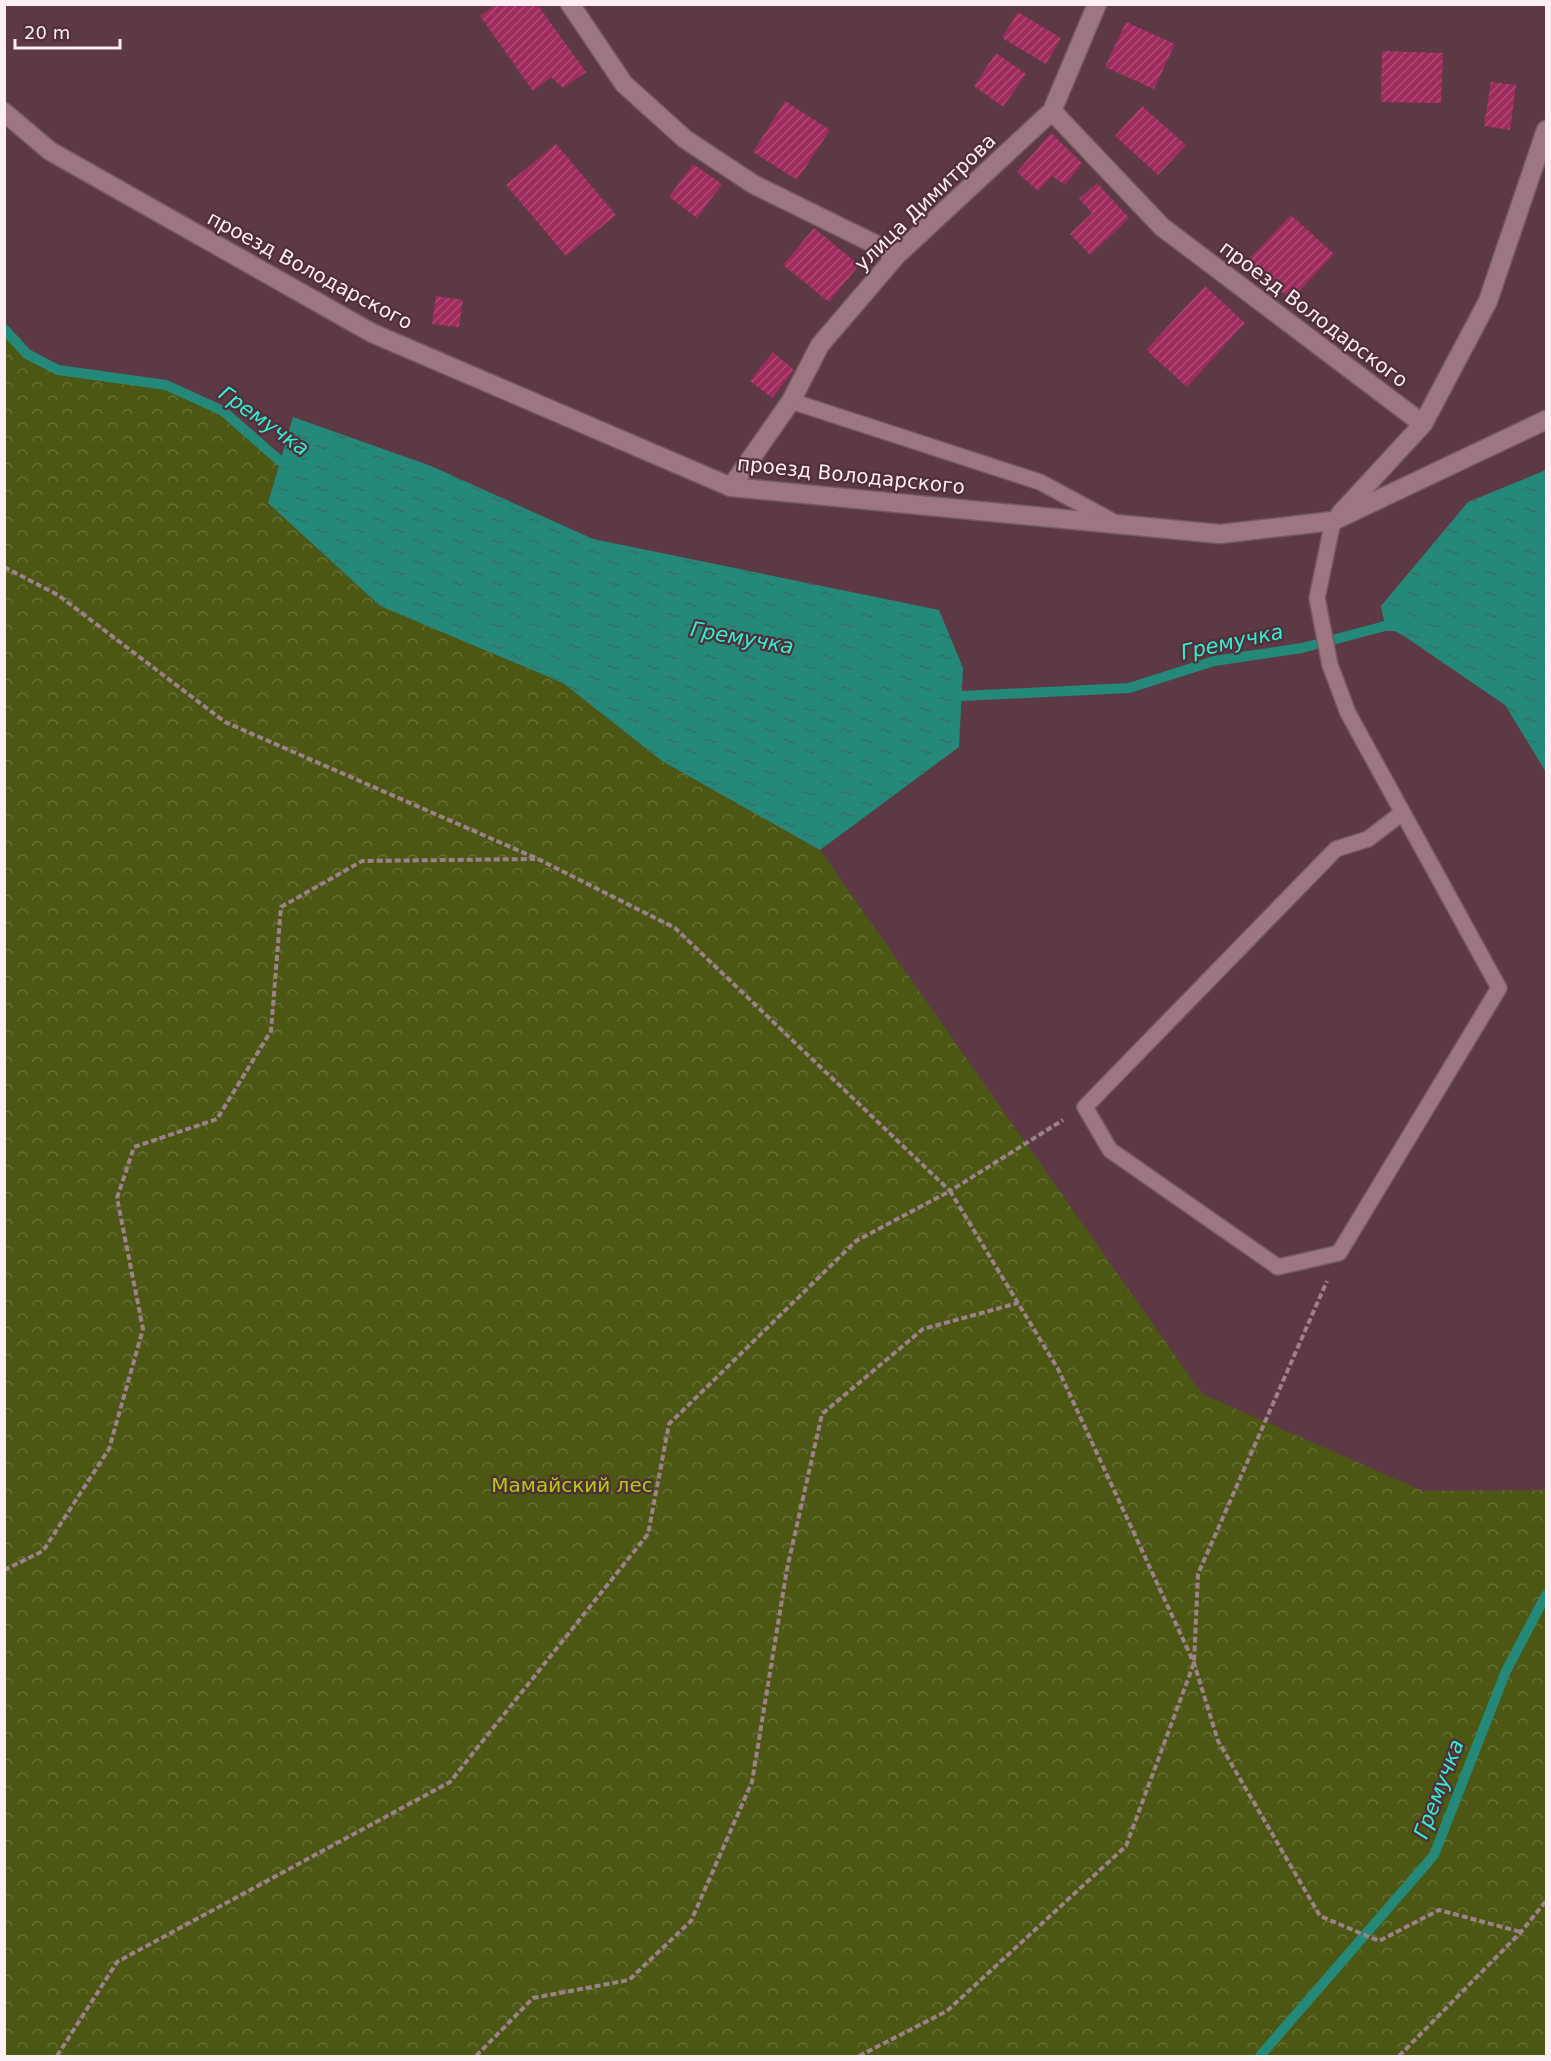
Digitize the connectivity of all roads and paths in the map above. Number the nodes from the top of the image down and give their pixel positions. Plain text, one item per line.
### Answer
1 (570, 4) edge
2 (1097, 4) edge
3 (1052, 111) junction
4 (4, 112) edge
5 (1546, 130) edge
6 (897, 255) junction
7 (791, 401) junction
8 (1546, 420) edge
9 (1423, 424) junction
10 (731, 487) junction
11 (1333, 521) junction
12 (1117, 524) junction
13 (4, 567) edge
14 (1402, 813) junction
15 (538, 859) junction
16 (1085, 1107) junction
17 (950, 1191) junction
18 (1339, 1253) junction
19 (1018, 1303) junction
20 (4, 1570) edge
21 (1194, 1663) junction
22 (1546, 1901) edge
23 (1521, 1932) junction
24 (57, 2056) edge
25 (476, 2056) edge
26 (859, 2056) edge
27 (1399, 2056) edge

1 - 6 street
2 - 3 street, улица Димитрова
3 - 6 street, улица Димитрова
3 - 9 street, проезд Володарского
4 - 10 street, проезд Володарского
5 - 9 street
6 - 7 street, улица Димитрова
7 - 10 street, улица Димитрова
7 - 12 lane
8 - 11 street, проезд Володарского
9 - 11 street
10 - 12 street, проезд Володарского
11 - 12 street, проезд Володарского
11 - 14 lane
13 - 15 path
14 - 16 lane
14 - 18 lane
15 - 17 path
15 - 20 path
16 - 17 path
16 - 18 lane
17 - 19 path
17 - 24 path
18 - 21 path
19 - 21 path
19 - 25 path
21 - 23 path
21 - 26 path
22 - 23 path
23 - 27 path

